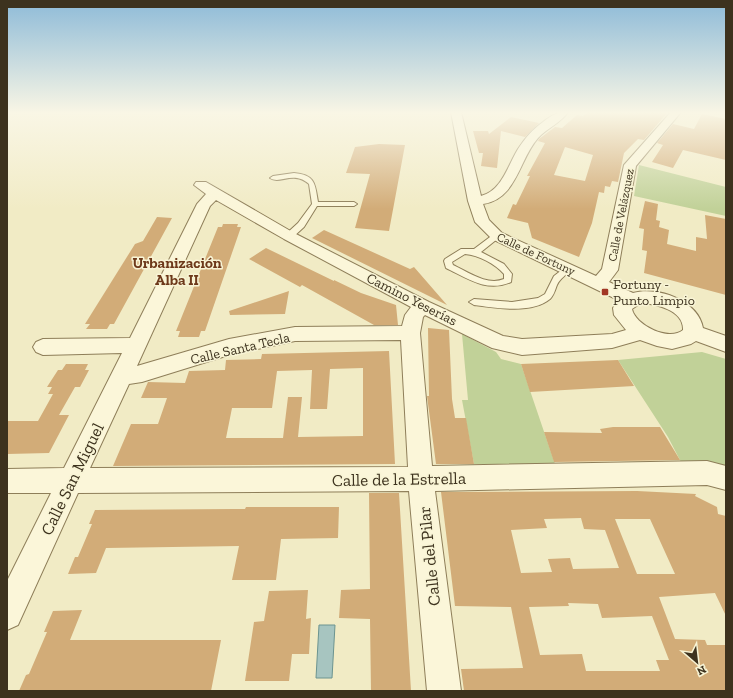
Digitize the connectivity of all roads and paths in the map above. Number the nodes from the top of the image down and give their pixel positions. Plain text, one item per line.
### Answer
1 (463, 145) edge
2 (527, 145) edge
3 (648, 145) edge
4 (273, 178) dead end
5 (208, 189) joint
6 (475, 201) junction
7 (315, 204) junction
8 (354, 204) dead end
9 (289, 236) junction
10 (497, 236) junction
11 (476, 252) junction
12 (567, 269) junction
13 (599, 283) junction
14 (631, 299) junction
15 (474, 302) dead end
16 (423, 306) junction
17 (638, 330) junction
18 (693, 332) junction
19 (410, 333) junction
20 (726, 344) edge
21 (136, 345) junction
22 (44, 347) dead end
23 (121, 376) junction
24 (726, 478) edge
25 (421, 479) junction
26 (72, 480) junction
27 (7, 481) edge
28 (7, 614) edge
29 (444, 691) edge

1 - 6 street, Calle de Fortuny
2 - 6 street
3 - 13 street, Calle de Velázquez
4 - 7 lane
5 - 9 street, Camino Yeserías
5 - 21 street, Calle San Miguel
6 - 10 street, Calle de Fortuny
7 - 8 lane
7 - 9 lane
9 - 16 street, Camino Yeserías
10 - 11 lane
10 - 12 street, Calle de Fortuny
11 - 11 lane
12 - 13 street, Calle de Fortuny
12 - 15 lane
13 - 14 street, Calle de Fortuny
14 - 17 street
14 - 18 street
16 - 17 street, Camino Yeserías
16 - 19 street, Calle del Pilar
17 - 18 street
18 - 20 street
19 - 23 street, Calle Santa Tecla
19 - 25 street, Calle del Pilar
21 - 22 street
21 - 23 street, Calle San Miguel
23 - 26 street, Calle San Miguel
24 - 25 street, Calle de la Estrella
25 - 26 street, Calle de la Estrella
25 - 29 street, Calle del Pilar
26 - 27 street, Calle de la Estrella
26 - 28 street, Calle San Miguel

